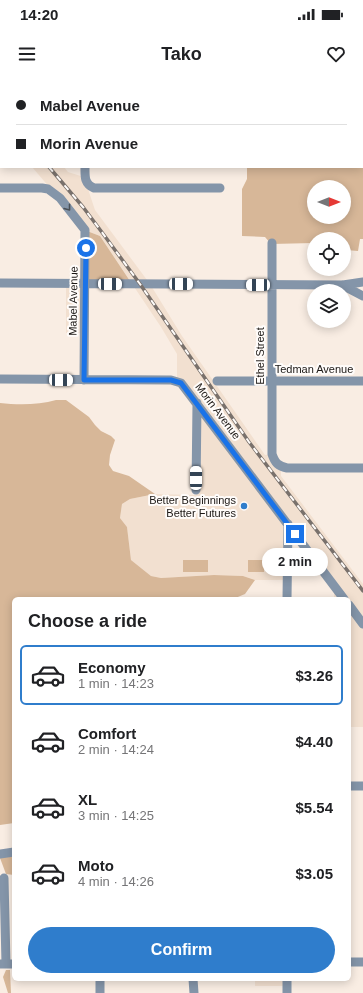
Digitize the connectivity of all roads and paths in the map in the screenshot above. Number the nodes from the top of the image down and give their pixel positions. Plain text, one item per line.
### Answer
1 (85, 168) edge
2 (0, 188) edge
3 (220, 188) dead end
4 (272, 243) dead end
5 (363, 282) edge
6 (0, 283) edge
7 (85, 284) junction
8 (349, 284) edge
9 (273, 285) junction
10 (307, 285) edge
11 (351, 290) edge
12 (363, 296) edge
13 (1, 379) edge
14 (84, 380) junction
15 (217, 381) dead end
16 (272, 381) junction
17 (363, 381) edge
18 (197, 403) junction
19 (363, 468) edge
20 (196, 490) dead end
21 (288, 524) junction
22 (288, 597) edge
23 (343, 597) edge
24 (351, 608) edge
25 (363, 624) edge
26 (351, 786) edge
27 (363, 786) edge
28 (12, 852) edge
29 (0, 854) edge
30 (4, 878) dead end
31 (351, 962) edge
32 (363, 962) edge
33 (7, 964) edge
34 (100, 981) edge
35 (193, 981) edge
36 (287, 981) edge
37 (100, 993) edge
38 (194, 993) edge
39 (287, 993) edge

1 - 3 street
2 -> 7 street, Mabel Avenue
4 - 9 street, Ethel Street
5 - 8 street
6 - 7 street
7 - 9 street
7 - 14 street, Mabel Avenue
9 - 10 street
9 - 16 street, Ethel Street
11 - 12 street
13 - 14 street, Morin Avenue
14 - 18 street, Morin Avenue
15 - 16 street, Tedman Avenue
16 - 17 street, Tedman Avenue
16 - 19 street, Ethel Street
18 - 20 street
18 - 21 street, Morin Avenue
21 - 22 street
21 - 23 street, Morin Avenue
24 - 25 street
26 - 27 street
28 - 29 street
30 - 33 street
31 - 32 street
34 - 37 street
35 - 38 street
36 - 39 street

